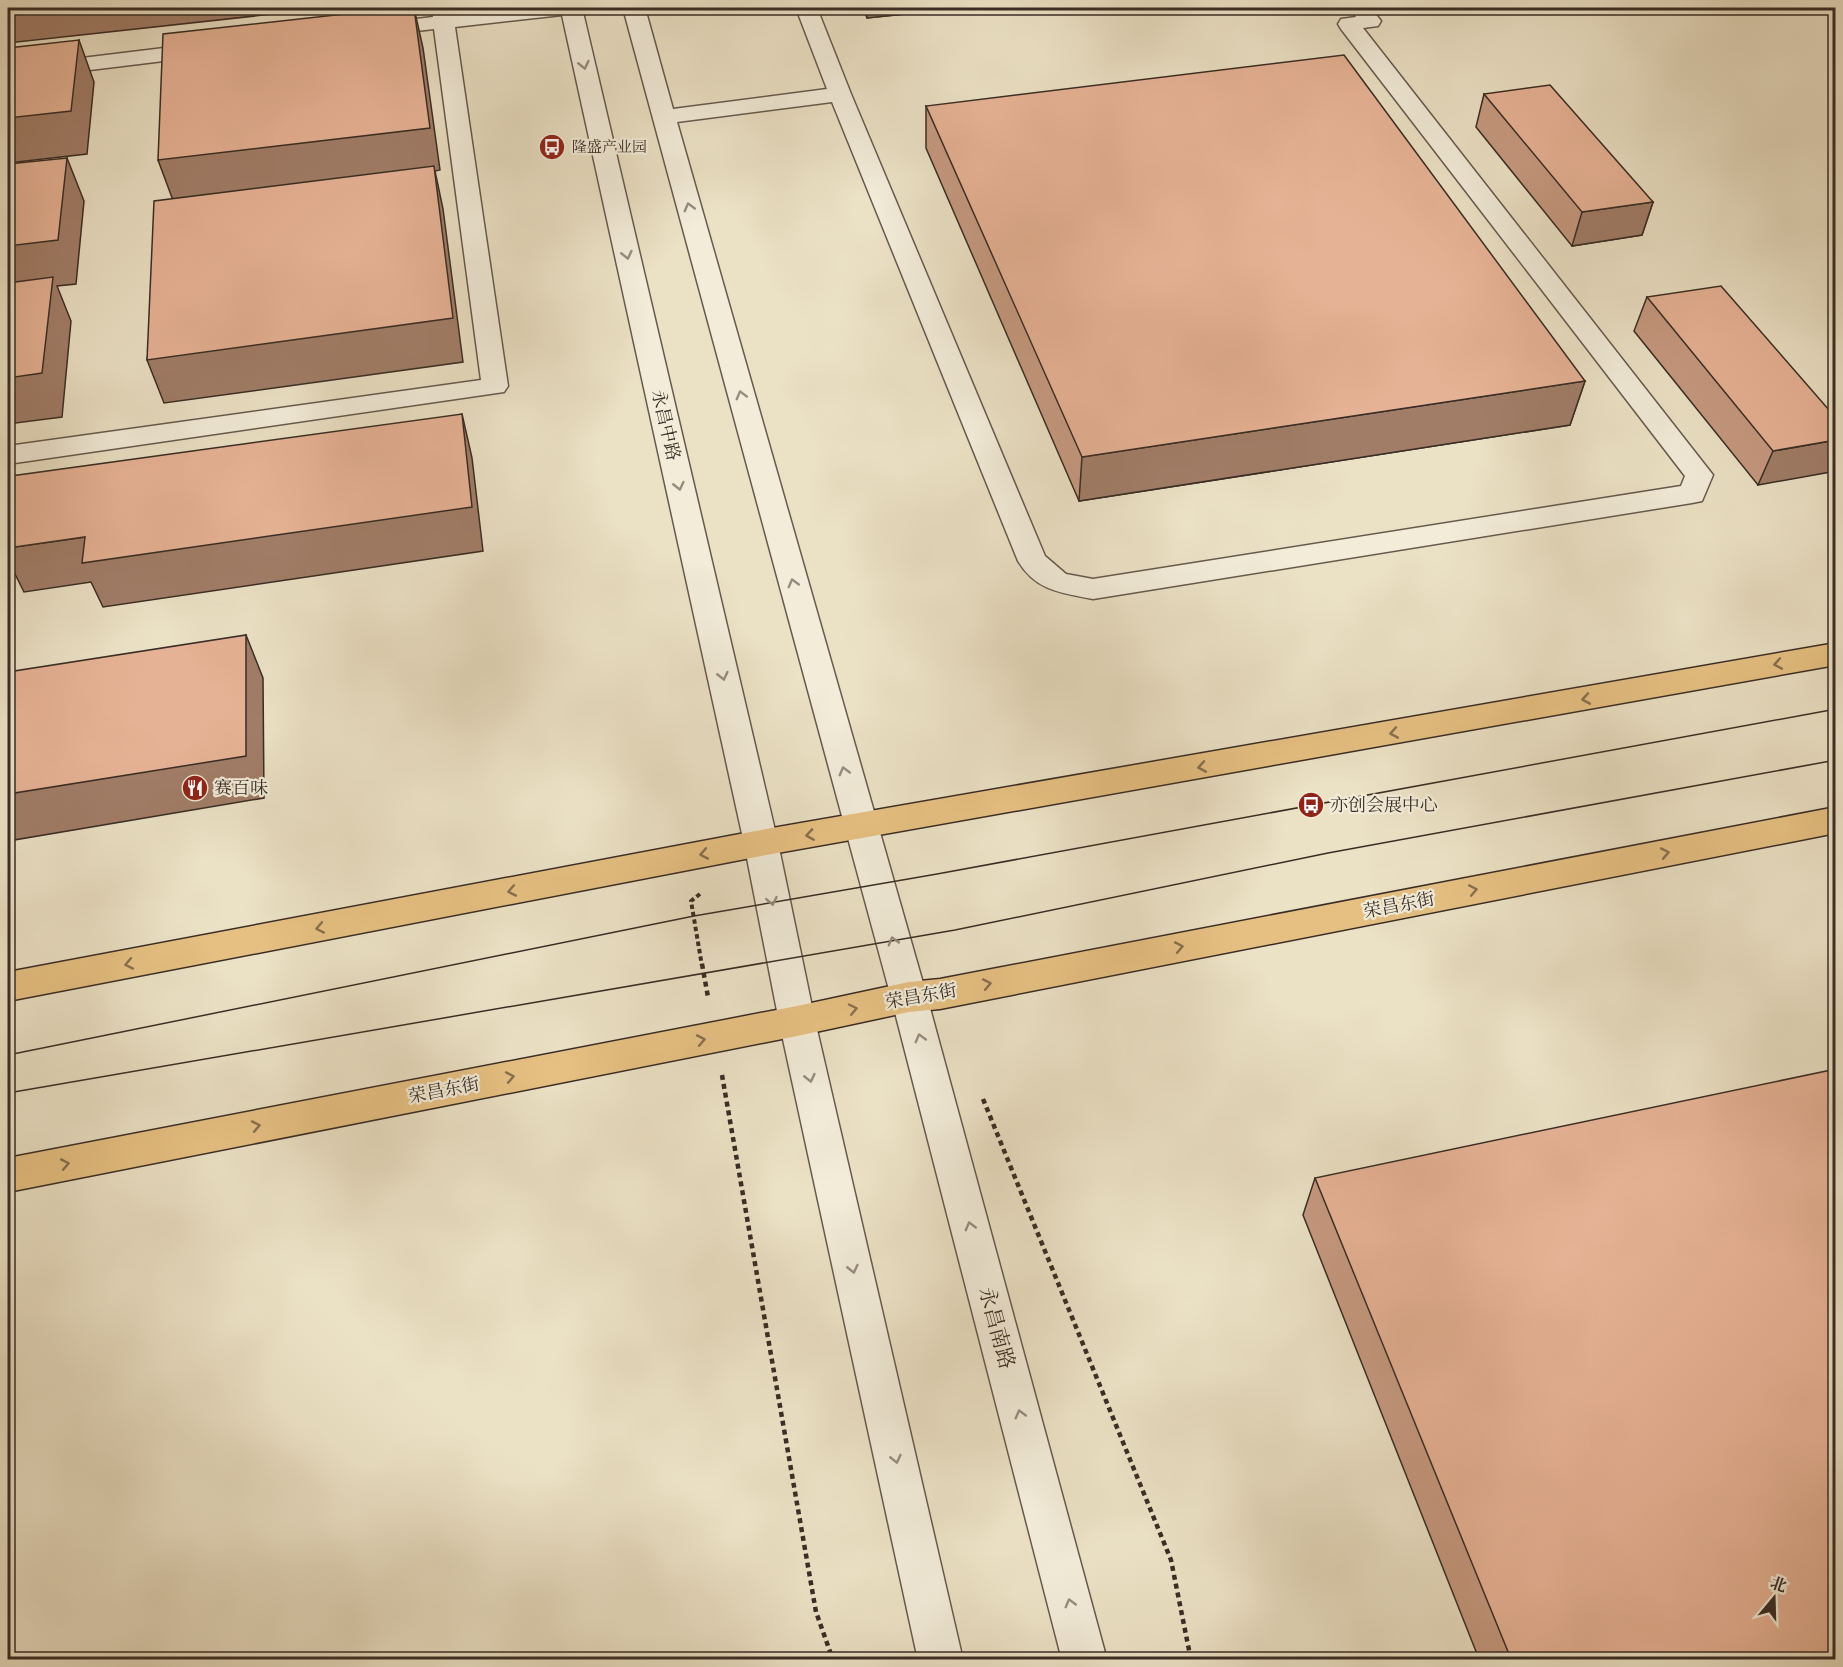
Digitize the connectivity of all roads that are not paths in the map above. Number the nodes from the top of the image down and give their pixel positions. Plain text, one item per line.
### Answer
1 (569, 8) edge
2 (634, 8) edge
3 (807, 8) edge
4 (1360, 8) edge
5 (443, 15) edge
6 (350, 33) edge
7 (220, 48) edge
8 (8, 74) edge
9 (840, 94) junction
10 (664, 117) junction
11 (8, 455) edge
12 (1836, 654) edge
13 (1836, 820) edge
14 (860, 828) junction
15 (761, 843) junction
16 (8, 987) edge
17 (909, 997) junction
18 (797, 1021) junction
19 (8, 1175) edge
20 (940, 1659) edge
21 (1084, 1659) edge

1 - 5 street
1 -> 15 street, 永昌中路
2 - 10 street
3 - 9 street
4 - 9 street
5 - 6 street
5 - 11 street
7 - 8 street
9 - 10 street
14 -> 10 street
12 -> 14 main road
17 -> 13 main road, 荣昌东街
14 -> 15 main road
17 -> 14 street, 永昌南路
15 -> 16 main road
15 -> 18 street, 永昌中路
18 -> 17 main road, 荣昌东街
21 -> 17 street, 永昌南路
19 -> 18 main road, 荣昌东街
18 -> 20 street

